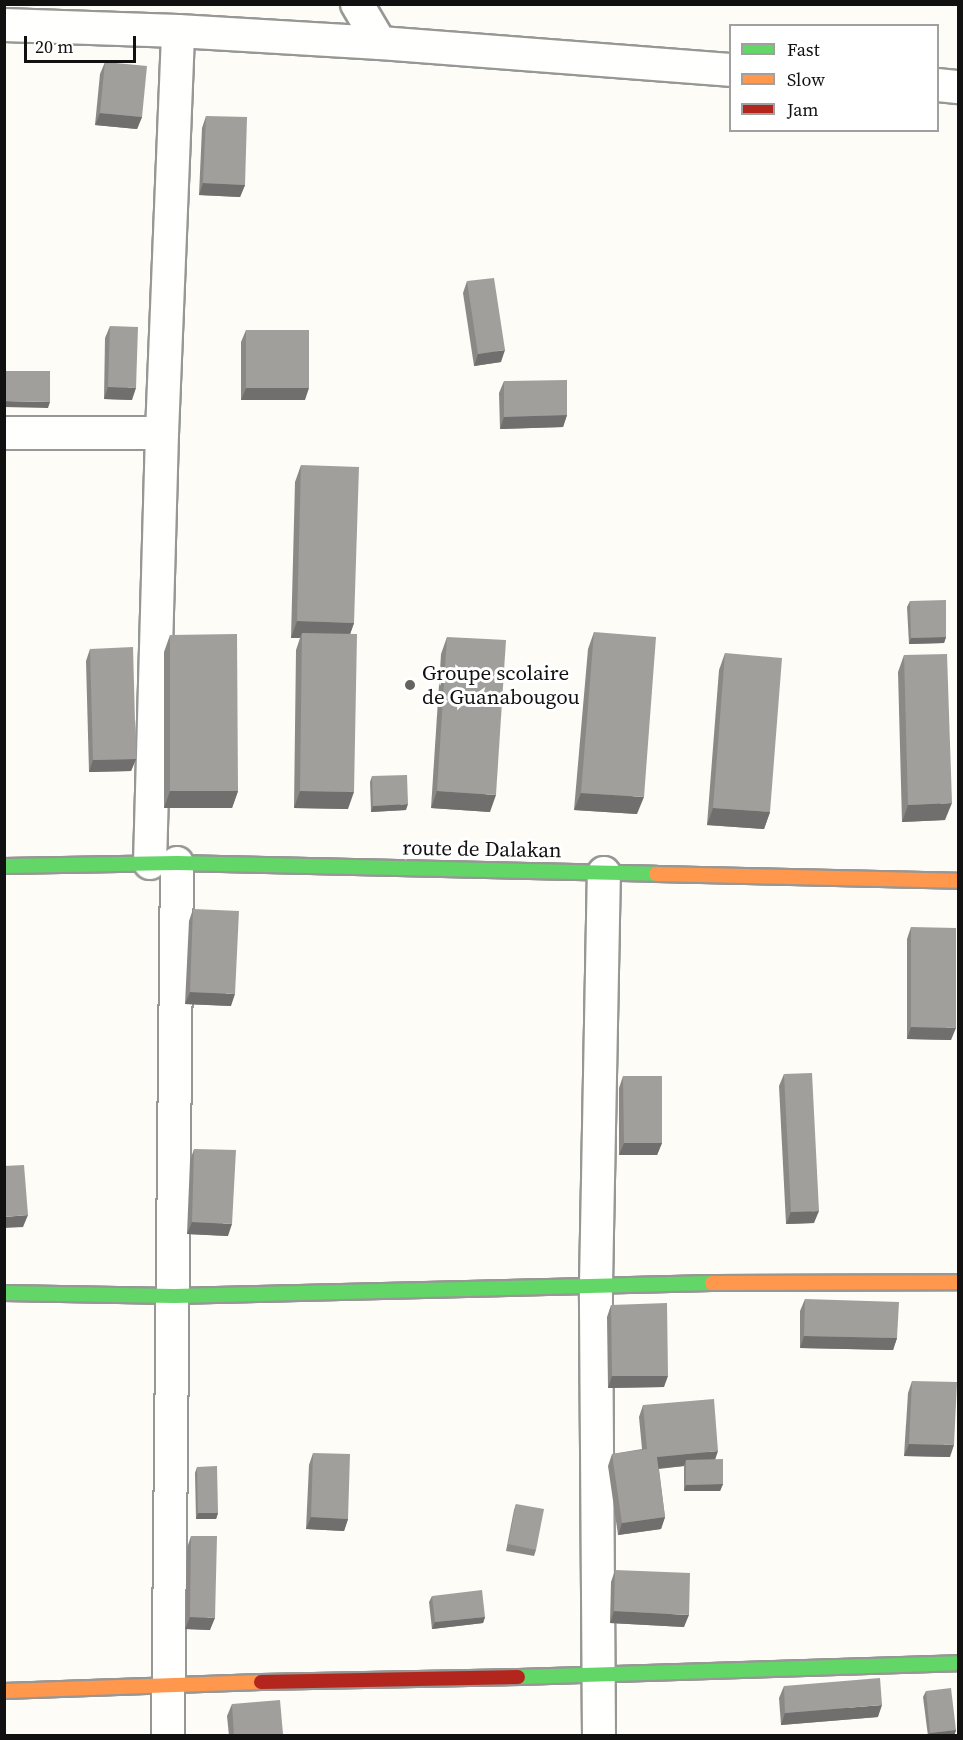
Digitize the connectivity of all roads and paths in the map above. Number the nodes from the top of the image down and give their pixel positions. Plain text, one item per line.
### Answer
1 (357, 4) edge
2 (4, 25) edge
3 (178, 31) junction
4 (380, 43) junction
5 (729, 70) edge
6 (939, 85) edge
7 (958, 87) edge
8 (162, 432) junction
9 (4, 433) edge
10 (164, 863) junction
11 (4, 866) edge
12 (604, 873) junction
13 (958, 881) edge
14 (958, 1282) edge
15 (596, 1284) junction
16 (4, 1293) edge
17 (174, 1296) junction
18 (958, 1664) edge
19 (600, 1676) junction
20 (169, 1683) junction
21 (4, 1691) edge
22 (168, 1736) edge
23 (599, 1736) edge

1 - 4 street
2 - 3 street
3 - 4 street
3 - 8 street
4 - 5 street
6 - 7 street
8 - 9 street
8 - 10 street
10 - 11 street, route de Dalakan
10 - 12 street, route de Dalakan
10 - 17 street
12 - 13 street, route de Dalakan
12 - 15 street
14 - 15 street
15 - 17 street
15 - 19 street
16 - 17 street
17 - 20 street
18 - 19 street
19 - 20 street
19 - 23 street
20 - 21 street
20 - 22 street

